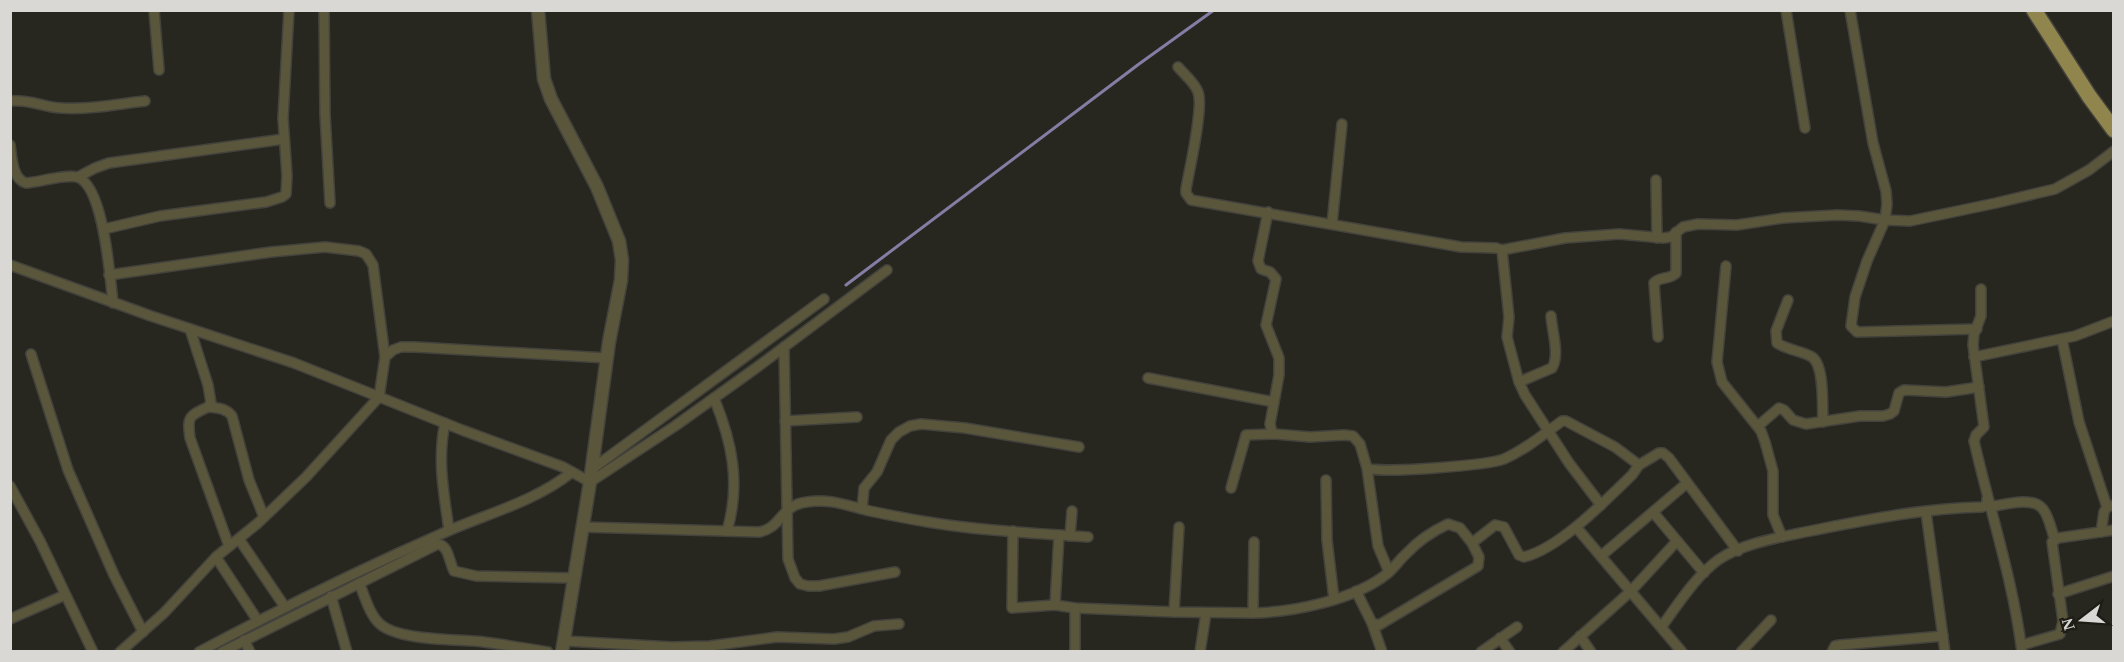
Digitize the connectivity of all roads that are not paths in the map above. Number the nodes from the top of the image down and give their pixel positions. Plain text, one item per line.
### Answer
1 (154, 10) edge
2 (289, 10) edge
3 (324, 10) edge
4 (538, 10) edge
5 (1786, 10) edge
6 (1850, 10) edge
7 (2034, 10) edge
8 (1178, 66) dead end
9 (159, 70) dead end
10 (10, 101) edge
11 (145, 101) dead end
12 (1341, 124) dead end
13 (1805, 128) dead end
14 (2114, 130) edge
15 (285, 140) junction
16 (10, 145) edge
17 (2114, 151) edge
18 (78, 177) junction
19 (1656, 180) dead end
20 (330, 203) dead end
21 (1268, 212) junction
22 (1885, 220) junction
23 (1332, 224) junction
24 (104, 229) junction
25 (1676, 232) junction
26 (1657, 238) junction
27 (1502, 250) junction
28 (10, 265) edge
29 (1726, 266) dead end
30 (886, 270) dead end
31 (110, 274) junction
32 (1981, 290) dead end
33 (824, 298) dead end
34 (1788, 300) dead end
35 (113, 303) junction
36 (1551, 316) dead end
37 (2114, 321) edge
38 (190, 329) junction
39 (1977, 329) junction
40 (1658, 337) dead end
41 (2062, 339) junction
42 (784, 347) junction
43 (31, 354) dead end
44 (385, 357) junction
45 (1974, 357) junction
46 (607, 358) junction
47 (1148, 378) dead end
48 (1519, 382) junction
49 (1979, 387) junction
50 (379, 397) junction
51 (714, 398) junction
52 (1274, 402) junction
53 (208, 407) junction
54 (857, 417) dead end
55 (785, 421) junction
56 (1823, 422) junction
57 (445, 423) junction
58 (1758, 426) junction
59 (1549, 430) junction
60 (1275, 434) junction
61 (1079, 447) dead end
62 (1639, 465) junction
63 (1367, 468) junction
64 (592, 469) junction
65 (572, 472) junction
66 (1326, 480) dead end
67 (590, 482) junction
68 (1687, 483) junction
69 (10, 486) edge
70 (1231, 488) dead end
71 (13, 496) edge
72 (1988, 503) junction
73 (1601, 505) junction
74 (2110, 506) edge
75 (789, 508) junction
76 (862, 509) junction
77 (1072, 512) dead end
78 (1653, 512) junction
79 (1926, 512) junction
80 (264, 517) junction
81 (583, 526) junction
82 (1179, 527) dead end
83 (1576, 527) junction
84 (449, 530) junction
85 (2114, 530) edge
86 (727, 531) junction
87 (1012, 531) junction
88 (2102, 532) junction
89 (1059, 535) junction
90 (1070, 536) junction
91 (1088, 537) dead end
92 (1782, 537) junction
93 (239, 539) junction
94 (2055, 540) junction
95 (1677, 541) junction
96 (1254, 542) dead end
97 (1472, 543) junction
98 (229, 546) junction
99 (1738, 551) junction
100 (1601, 555) junction
101 (216, 557) junction
102 (895, 572) dead end
103 (1389, 572) junction
104 (1704, 573) junction
105 (2114, 576) edge
106 (574, 578) junction
107 (359, 583) junction
108 (1356, 591) junction
109 (1631, 591) junction
110 (2058, 594) junction
111 (65, 595) junction
112 (331, 596) junction
113 (1334, 599) junction
114 (1056, 605) junction
115 (285, 607) junction
116 (1074, 608) junction
117 (1174, 612) junction
118 (1206, 613) junction
119 (1252, 614) junction
120 (10, 619) edge
121 (1771, 620) dead end
122 (258, 621) junction
123 (1371, 623) junction
124 (899, 624) dead end
125 (1662, 626) junction
126 (1517, 627) dead end
127 (143, 632) junction
128 (1580, 636) junction
129 (1943, 636) junction
130 (1500, 638) junction
131 (244, 640) junction
132 (563, 646) edge
133 (2022, 648) edge
134 (93, 651) edge
135 (120, 651) edge
136 (199, 651) edge
137 (222, 651) edge
138 (250, 651) edge
139 (347, 651) edge
140 (548, 651) edge
141 (1075, 651) edge
142 (1200, 651) edge
143 (1382, 651) edge
144 (1481, 651) edge
145 (1510, 651) edge
146 (1563, 651) edge
147 (1591, 651) edge
148 (1682, 651) edge
149 (1741, 651) edge
150 (1832, 651) edge
151 (1945, 651) edge

1 - 9 street
2 - 15 street
3 - 20 street
4 - 46 street
5 - 13 street
6 - 22 street
7 - 14 main road
8 - 21 street
10 - 11 street
12 - 23 street
15 - 18 street
15 - 24 street
16 - 18 street
17 - 22 street
18 - 24 street
19 - 26 street
21 - 23 street
21 - 52 street
22 - 25 street
22 - 39 street
23 - 27 street
24 - 31 street
25 - 26 street
25 - 40 street
26 - 27 street
27 - 48 street
28 - 35 street
29 - 58 street
30 - 42 street
31 - 35 street
31 - 44 street
32 - 39 street
33 - 64 street
34 - 56 street
35 - 38 street
36 - 48 street
37 - 41 street
38 - 50 street
38 - 53 street
39 - 45 street
41 - 45 street
41 - 74 street
42 - 51 street
42 - 55 street
43 - 127 street
44 - 46 street
44 - 50 street
45 - 49 street
46 - 64 street
47 - 52 street
48 - 59 street
49 - 56 street
49 - 72 street
50 - 57 street
50 - 80 street
51 - 67 street
51 - 86 street
52 - 60 street
53 - 80 street
53 - 98 street
54 - 55 street
55 - 75 street
56 - 58 street
57 - 65 street
57 - 84 street
58 - 92 street
59 - 62 street
59 - 63 street
59 - 73 street
60 - 63 street
60 - 70 street
61 - 76 street
62 - 68 street
62 - 73 street
63 - 103 street
64 - 67 street
65 - 67 street
65 - 84 street
66 - 113 street
67 - 81 street
68 - 78 street
68 - 99 street
69 - 71 street
71 - 111 street
72 - 79 street
72 - 94 street
72 - 133 street
73 - 83 street
74 - 88 street
75 - 76 street
75 - 86 street
75 - 102 street
76 - 87 street
77 - 90 street
78 - 95 street
78 - 100 street
79 - 92 street
79 - 129 street
80 - 93 street
81 - 86 street
81 - 106 street
82 - 117 street
83 - 97 street
83 - 100 street
84 - 115 street
85 - 88 street
87 - 89 street
87 - 114 street
88 - 94 street
89 - 90 street
89 - 114 street
90 - 91 street
92 - 99 street
93 - 98 street
93 - 115 street
94 - 110 street
95 - 104 street
95 - 109 street
96 - 119 street
97 - 103 street
97 - 123 street
98 - 101 street
99 - 104 street
100 - 109 street
101 - 122 street
101 - 127 street
103 - 108 street
104 - 125 street
105 - 110 street
106 - 107 street
106 - 132 street
107 - 112 street
107 - 140 street
108 - 113 street
108 - 123 street
109 - 125 street
109 - 128 street
110 - 133 street
111 - 120 street
111 - 134 street
112 - 131 street
112 - 139 street
113 - 119 street
114 - 116 street
115 - 122 street
116 - 117 street
116 - 141 street
117 - 118 street
118 - 119 street
118 - 142 street
121 - 149 street
122 - 136 street
123 - 143 street
124 - 132 street
125 - 148 street
126 - 130 street
127 - 135 street
128 - 146 street
128 - 147 street
129 - 150 street
129 - 151 street
130 - 144 street
130 - 145 street
131 - 137 street
131 - 138 street

